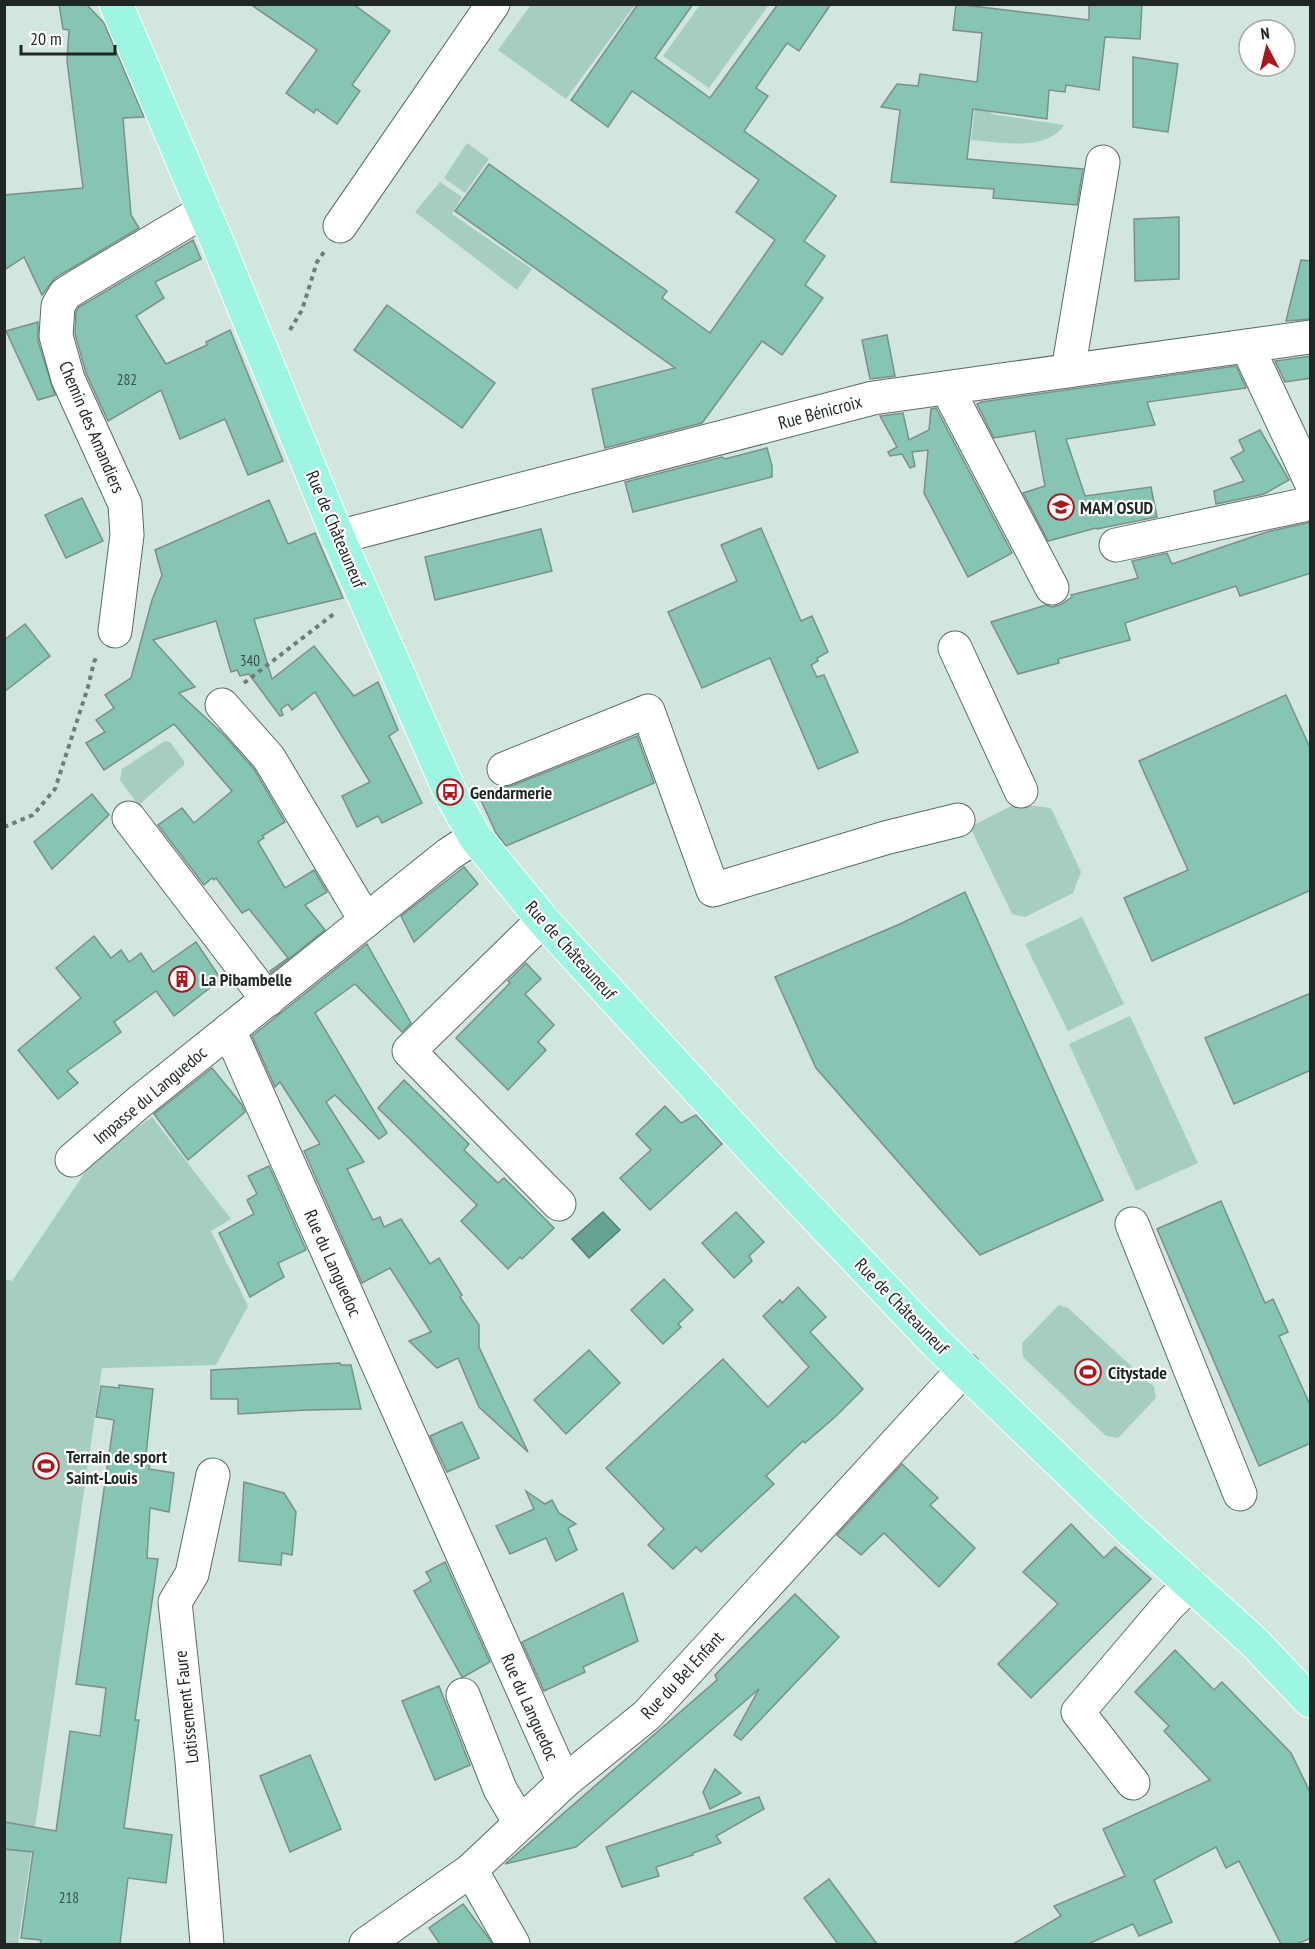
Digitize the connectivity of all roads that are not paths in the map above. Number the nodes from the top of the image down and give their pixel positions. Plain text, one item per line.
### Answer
1 (116, 4) edge
2 (494, 4) edge
3 (1103, 162) dead end
4 (204, 211) junction
5 (340, 226) road end
6 (1311, 337) edge
7 (1247, 346) junction
8 (1068, 371) junction
9 (946, 388) junction
10 (1311, 480) edge
11 (1311, 500) edge
12 (338, 537) junction
13 (1116, 545) dead end
14 (1052, 588) dead end
15 (115, 631) road end
16 (955, 648) dead end
17 (222, 705) road end
18 (504, 769) dead end
19 (1021, 791) dead end
20 (129, 818) dead end
21 (958, 820) dead end
22 (475, 837) junction
23 (366, 921) junction
24 (543, 921) junction
25 (267, 1000) junction
26 (229, 1030) junction
27 (72, 1160) dead end
28 (559, 1204) dead end
29 (1132, 1224) dead end
30 (964, 1369) junction
31 (213, 1475) dead end
32 (1240, 1494) dead end
33 (1190, 1584) junction
34 (463, 1695) dead end
35 (1311, 1701) edge
36 (564, 1782) junction
37 (1133, 1783) dead end
38 (520, 1823) junction
39 (471, 1870) junction
40 (207, 1944) edge
41 (366, 1944) edge
42 (513, 1944) edge

1 - 4 main road, Rue de Châteauneuf
2 - 5 street
3 - 8 street
4 - 12 main road, Rue de Châteauneuf
4 - 15 street, Chemin des Amandiers
6 - 7 street, Rue Bénicroix
7 - 8 street, Rue Bénicroix
7 - 10 street
8 - 9 street, Rue Bénicroix
9 - 12 street, Rue Bénicroix
9 - 14 street
11 - 13 street
12 - 22 main road, Rue de Châteauneuf
16 - 19 street
17 - 23 street
18 - 21 street
20 - 25 street
22 - 23 street
22 - 24 main road, Rue de Châteauneuf
23 - 25 street
24 - 28 street
24 - 30 main road, Rue de Châteauneuf
25 - 26 street
26 - 27 street, Impasse du Languedoc
26 - 36 street, Rue du Languedoc
29 - 32 street
30 - 33 main road, Rue de Châteauneuf
30 - 36 street, Rue du Bel Enfant
31 - 40 street, Lotissement Faure
33 - 35 main road, Rue de Châteauneuf
33 - 37 street
34 - 38 street
36 - 38 street, Rue du Bel Enfant
38 - 39 street, Rue du Bel Enfant
39 - 41 street, Rue du Bel Enfant
39 - 42 street

